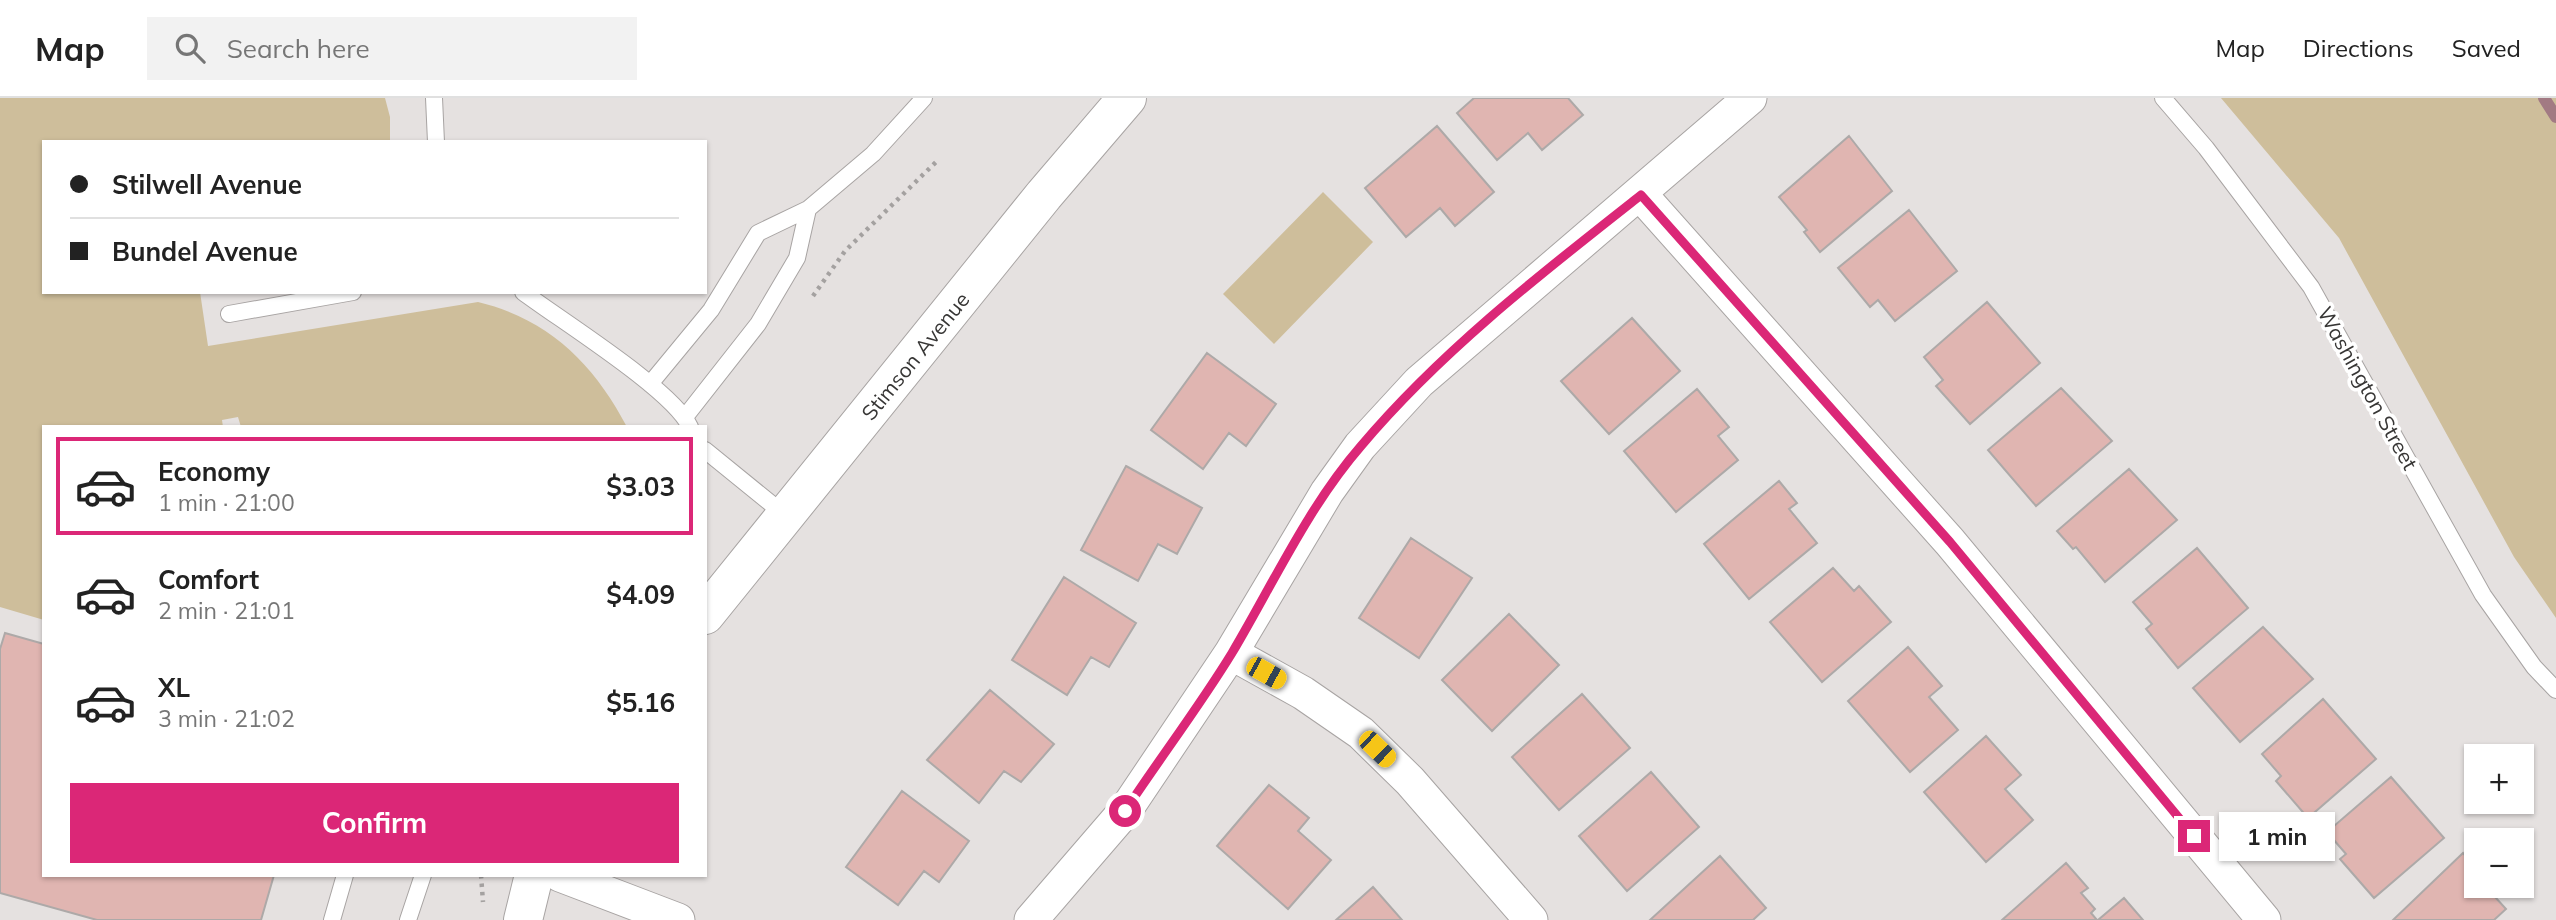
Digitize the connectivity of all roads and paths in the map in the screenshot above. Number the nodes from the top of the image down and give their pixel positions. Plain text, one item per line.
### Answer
1 (434, 98) edge
2 (924, 98) edge
3 (1127, 98) edge
4 (1750, 98) edge
5 (2163, 98) edge
6 (436, 140) edge
7 (937, 161) dead end
8 (1641, 195) junction
9 (808, 209) junction
10 (342, 294) edge
11 (526, 294) edge
12 (806, 306) dead end
13 (229, 314) dead end
14 (650, 384) junction
15 (687, 422) edge
16 (707, 452) edge
17 (787, 516) junction
18 (707, 613) edge
19 (1231, 653) junction
20 (2556, 690) edge
21 (344, 877) edge
22 (422, 877) edge
23 (534, 877) edge
24 (565, 877) edge
25 (332, 920) edge
26 (408, 920) edge
27 (523, 920) edge
28 (678, 920) edge
29 (1031, 920) edge
30 (1531, 920) edge
31 (2264, 920) edge

1 - 6 lane
2 - 9 lane
3 - 17 street, Stimson Avenue
4 - 8 street
5 - 20 lane, Washington Street
7 - 12 path
8 - 19 street
8 - 31 street
9 - 14 lane
9 - 15 lane
10 - 13 lane
11 - 14 lane
14 - 15 lane
16 - 17 lane
17 - 18 street, Stimson Avenue
19 - 29 street
19 - 30 street
21 - 25 lane
22 - 26 lane
23 - 27 street
24 - 28 street

